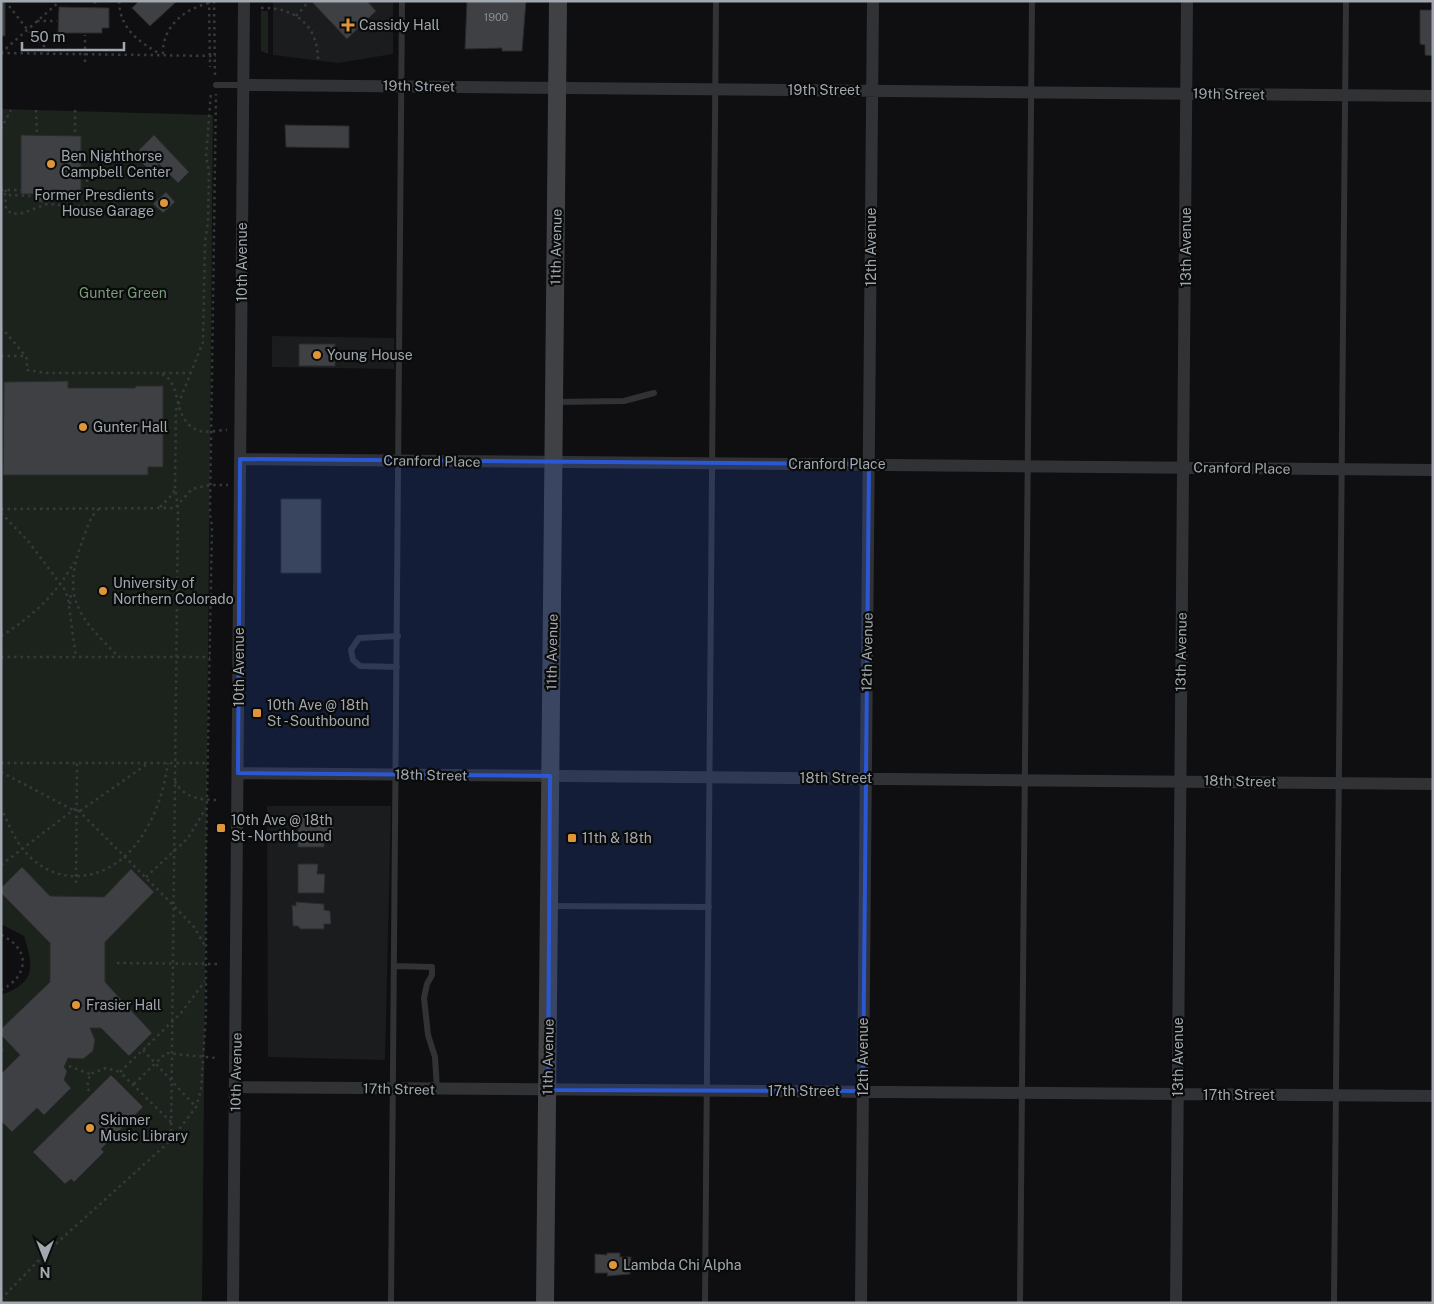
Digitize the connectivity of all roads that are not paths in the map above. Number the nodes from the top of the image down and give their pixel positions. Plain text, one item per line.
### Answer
1 (244, 1) edge
2 (402, 1) edge
3 (558, 1) edge
4 (716, 1) edge
5 (873, 1) edge
6 (1032, 1) edge
7 (1188, 1) edge
8 (1346, 1) edge
9 (216, 85) road end
10 (243, 85) junction
11 (401, 85) junction
12 (558, 88) junction
13 (715, 89) junction
14 (872, 90) junction
15 (1032, 92) junction
16 (1186, 93) junction
17 (1346, 95) junction
18 (1433, 96) edge
19 (654, 393) dead end
20 (554, 402) junction
21 (240, 459) junction
22 (400, 461) junction
23 (554, 462) junction
24 (714, 463) junction
25 (869, 464) junction
26 (1028, 466) junction
27 (1184, 467) junction
28 (1343, 469) junction
29 (1433, 470) edge
30 (398, 636) junction
31 (397, 667) junction
32 (238, 773) junction
33 (396, 774) junction
34 (550, 776) junction
35 (710, 777) junction
36 (866, 778) junction
37 (1025, 779) junction
38 (1180, 780) junction
39 (1340, 782) junction
40 (1433, 784) edge
41 (550, 906) junction
42 (709, 907) junction
43 (395, 966) junction
44 (236, 1087) junction
45 (393, 1088) junction
46 (437, 1089) junction
47 (548, 1090) junction
48 (708, 1090) junction
49 (863, 1091) junction
50 (1022, 1092) junction
51 (1177, 1094) junction
52 (1337, 1095) junction
53 (1433, 1096) edge
54 (233, 1303) edge
55 (391, 1303) edge
56 (545, 1303) edge
57 (705, 1303) edge
58 (861, 1303) edge
59 (1020, 1303) edge
60 (1176, 1303) edge
61 (1334, 1303) edge

1 - 10 street, 10th Avenue
2 - 11 lane
3 - 12 main road, 11th Avenue
4 - 13 lane
5 - 14 street, 12th Avenue
6 - 15 lane
7 - 16 street, 13th Avenue
8 - 17 lane
9 - 10 lane, 19th Street
10 - 11 street, 19th Street
10 - 21 street, 10th Avenue
11 - 12 street, 19th Street
11 - 22 lane
12 - 13 street, 19th Street
12 - 20 main road, 11th Avenue
13 - 14 street, 19th Street
13 - 24 lane
14 - 15 street, 19th Street
14 - 25 street, 12th Avenue
15 - 16 street, 19th Street
15 - 26 lane
16 - 17 street, 19th Street
16 - 27 street, 13th Avenue
17 - 18 street, 19th Street
17 - 28 lane
19 - 20 lane
20 - 23 main road, 11th Avenue
21 - 22 street, Cranford Place
21 - 32 street, 10th Avenue
22 - 23 street, Cranford Place
22 - 30 lane
23 - 24 street, Cranford Place
23 - 34 main road, 11th Avenue
24 - 25 street, Cranford Place
24 - 35 lane
25 - 26 street, Cranford Place
25 - 36 street, 12th Avenue
26 - 27 street, Cranford Place
26 - 37 lane
27 - 28 street, Cranford Place
27 - 38 street, 13th Avenue
28 - 29 street, Cranford Place
28 - 39 lane
30 - 31 lane
30 - 31 lane
31 - 33 lane
32 - 33 street, 18th Street
32 - 44 street, 10th Avenue
33 - 34 street, 18th Street
33 - 43 lane
34 - 35 street, 18th Street
34 - 41 main road, 11th Avenue
35 - 36 street, 18th Street
35 - 42 lane
36 - 37 street, 18th Street
36 - 49 street, 12th Avenue
37 - 38 street, 18th Street
37 - 50 lane
38 - 39 street, 18th Street
38 - 51 street, 13th Avenue
39 - 40 street, 18th Street
39 - 52 lane
41 - 42 lane
41 - 47 main road, 11th Avenue
42 - 48 lane
43 - 45 lane
43 - 46 lane
44 - 45 street, 17th Street
44 - 54 street, 10th Avenue
45 - 46 street, 17th Street
45 - 55 lane
46 - 47 street, 17th Street
47 - 48 street, 17th Street
47 - 56 main road, 11th Avenue
48 - 49 street, 17th Street
48 - 57 lane
49 - 50 street, 17th Street
49 - 58 street, 12th Avenue
50 - 51 street, 17th Street
50 - 59 lane
51 - 52 street, 17th Street
51 - 60 street, 13th Avenue
52 - 53 street, 17th Street
52 - 61 lane

